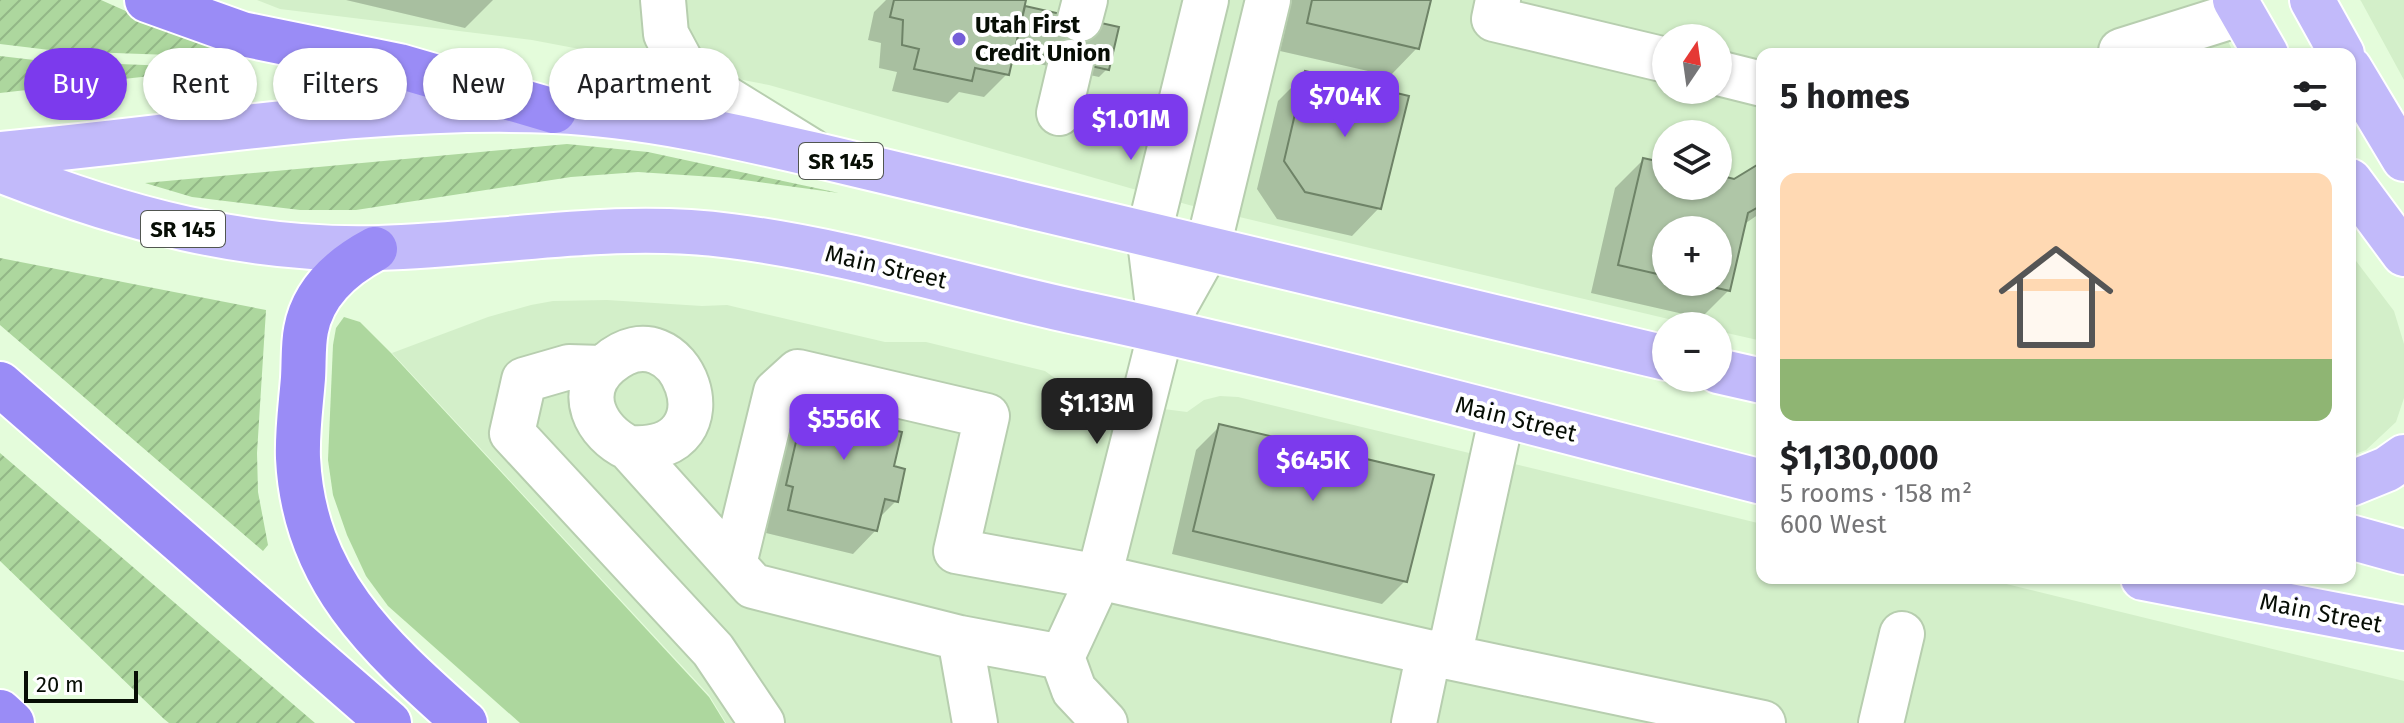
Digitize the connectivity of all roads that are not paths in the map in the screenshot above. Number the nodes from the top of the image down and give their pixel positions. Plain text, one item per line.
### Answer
1 (147, 0) edge
2 (663, 0) edge
3 (1206, 0) edge
4 (1268, 0) edge
5 (1498, 0) edge
6 (2312, 0) edge
7 (2238, 7) edge
8 (2129, 48) edge
9 (2262, 48) edge
10 (2339, 48) edge
11 (1652, 57) edge
12 (1071, 62) dead end
13 (1732, 76) edge
14 (2356, 79) edge
15 (1756, 82) edge
16 (549, 110) edge
17 (549, 111) edge
18 (1059, 113) dead end
19 (643, 120) edge
20 (0, 154) edge
21 (816, 155) junction
22 (2404, 159) edge
23 (0, 170) edge
24 (2356, 189) edge
25 (1149, 233) junction
26 (1208, 247) junction
27 (375, 249) junction
28 (2404, 254) edge
29 (1161, 331) junction
30 (1652, 355) edge
31 (602, 368) junction
32 (1732, 374) edge
33 (1756, 380) edge
34 (0, 384) edge
35 (1502, 415) junction
36 (629, 448) junction
37 (2404, 457) edge
38 (1756, 480) edge
39 (2356, 482) edge
40 (2356, 539) edge
41 (2404, 552) edge
42 (734, 564) junction
43 (1099, 577) junction
44 (2174, 584) edge
45 (2404, 628) edge
46 (1902, 634) dead end
47 (960, 638) junction
48 (1439, 655) junction
49 (1062, 657) junction
50 (0, 712) edge
51 (12, 723) edge
52 (389, 723) edge
53 (465, 723) edge
54 (762, 723) edge
55 (975, 723) edge
56 (1105, 723) edge
57 (1414, 723) edge
58 (1763, 723) edge
59 (1881, 723) edge

1 - 16 highway
2 - 21 street
3 - 25 street
4 - 26 street
5 - 11 street
6 - 10 main road
7 - 8 street
7 - 9 main road
12 - 18 street
13 - 15 street
14 - 22 main road
17 - 20 main road, SR 145
19 - 21 main road, SR 145
21 - 25 main road, SR 145
23 - 27 main road, Main Street / SR 145
24 - 28 main road
25 - 26 main road, SR 145
25 - 29 street
26 - 29 street
26 - 30 main road, SR 145
27 - 29 main road, Main Street / SR 145
27 - 53 highway
29 - 35 main road, Main Street / SR 145
29 - 43 street
31 - 36 street
31 - 36 street
31 - 54 street
32 - 33 main road
34 - 52 highway
35 - 38 main road, Main Street / SR 145
35 - 48 street
36 - 42 street
37 - 39 main road
40 - 41 main road
42 - 43 street
42 - 47 street
43 - 48 street
43 - 49 street
44 - 45 main road, Main Street
46 - 59 street
47 - 49 street
47 - 55 street
48 - 57 street
48 - 58 street
49 - 56 street
50 - 51 highway

